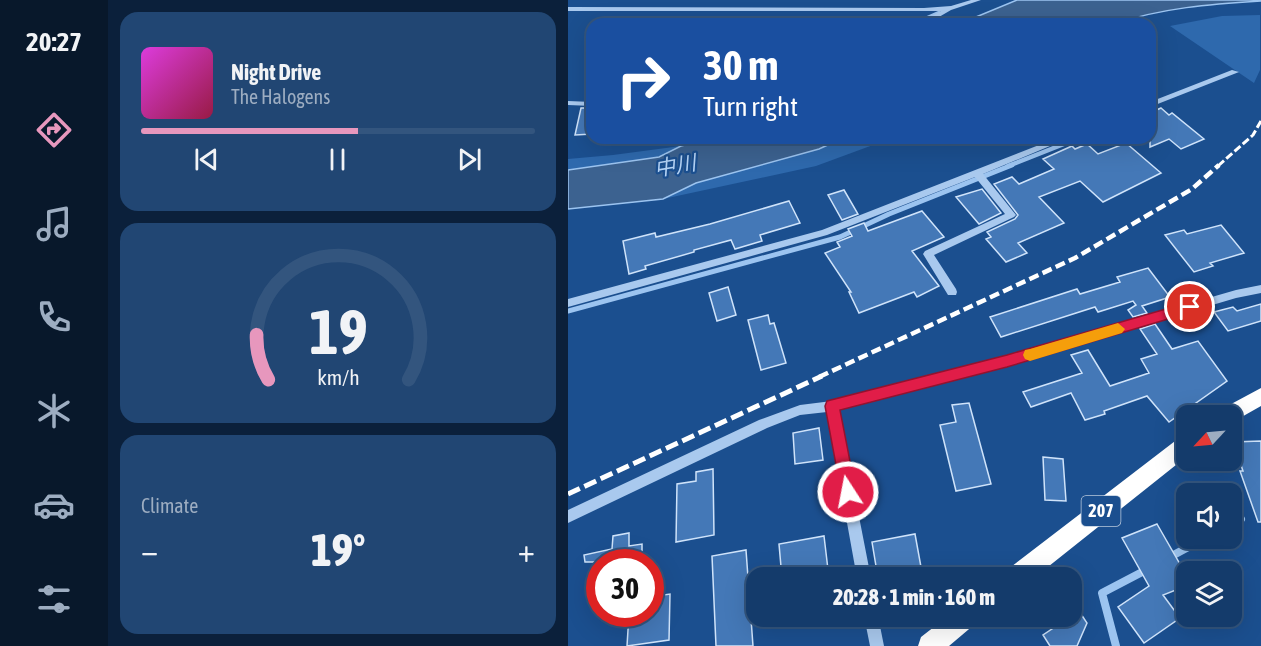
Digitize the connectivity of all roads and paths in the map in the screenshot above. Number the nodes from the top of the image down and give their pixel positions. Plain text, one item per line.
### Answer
1 (695, 0) edge
2 (923, 0) edge
3 (978, 0) edge
4 (952, 8) junction
5 (568, 9) edge
6 (692, 10) junction
7 (924, 10) junction
8 (933, 18) edge
9 (1235, 72) dead end
10 (568, 103) edge
11 (1156, 103) edge
12 (586, 104) edge
13 (1050, 144) edge
14 (977, 173) junction
15 (1261, 289) edge
16 (952, 292) dead end
17 (568, 303) edge
18 (1261, 396) edge
19 (832, 406) junction
20 (1242, 407) edge
21 (1176, 453) edge
22 (568, 516) edge
23 (862, 567) edge
24 (1029, 567) edge
25 (873, 627) edge
26 (953, 627) edge
27 (877, 646) edge
28 (930, 646) edge

1 - 6 street
2 - 7 street
3 - 4 street
4 - 7 street
4 - 8 street
5 - 6 street
6 - 7 street
9 - 11 street
10 - 12 street
13 - 14 street
14 - 16 street
14 - 17 street
15 - 19 street
18 - 20 highway
19 - 22 street
19 - 23 street
21 - 24 highway, 207
25 - 27 street
26 - 28 highway

